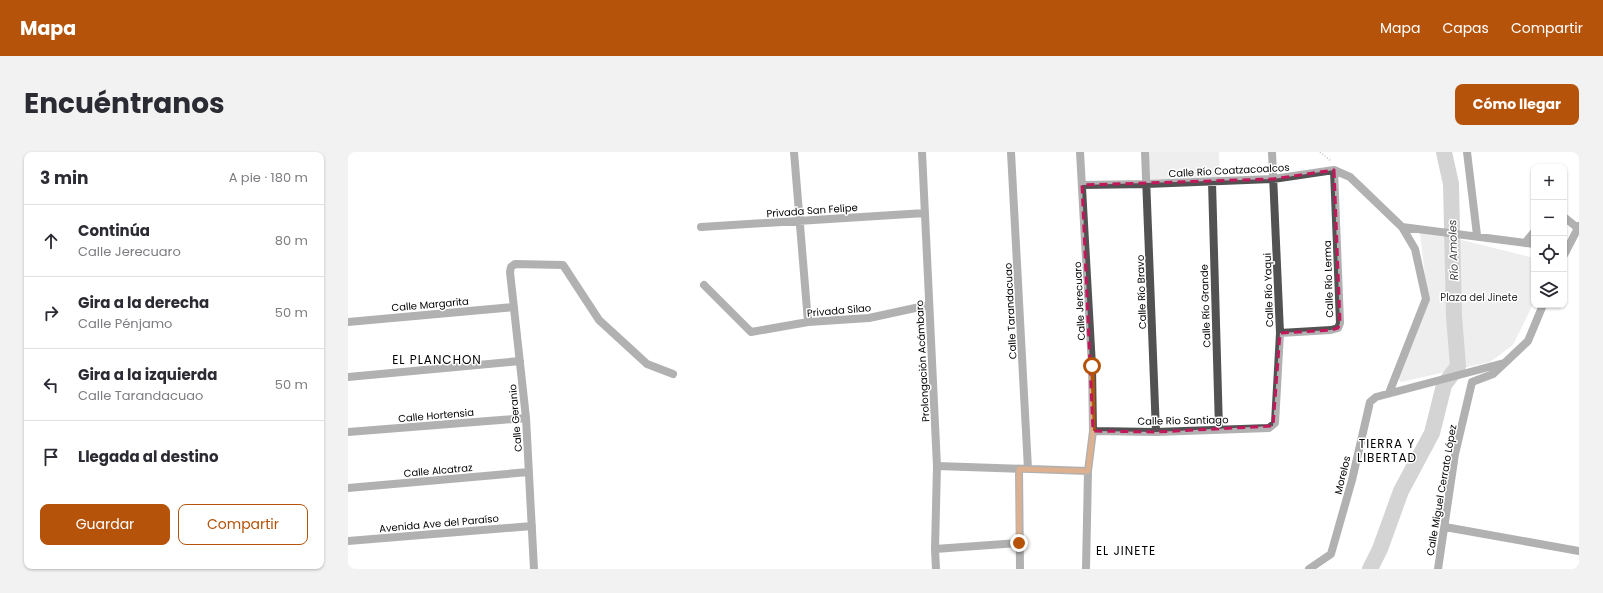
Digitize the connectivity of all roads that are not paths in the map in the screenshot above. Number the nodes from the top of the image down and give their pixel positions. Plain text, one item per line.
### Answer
1 (794, 152) edge
2 (922, 152) edge
3 (1011, 152) edge
4 (1080, 152) edge
5 (1145, 152) edge
6 (1272, 152) edge
7 (1467, 152) edge
8 (1334, 170) junction
9 (1274, 179) junction
10 (1212, 182) junction
11 (1082, 184) junction
12 (1147, 184) junction
13 (925, 213) junction
14 (1567, 219) edge
15 (800, 220) junction
16 (701, 227) dead end
17 (1402, 227) junction
18 (1578, 228) edge
19 (1477, 235) junction
20 (1531, 235) edge
21 (1525, 242) junction
22 (1531, 243) edge
23 (1567, 247) edge
24 (704, 285) dead end
25 (929, 305) junction
26 (514, 307) junction
27 (1542, 308) edge
28 (348, 322) edge
29 (808, 322) junction
30 (1280, 333) junction
31 (520, 361) junction
32 (1504, 364) junction
33 (672, 374) dead end
34 (348, 377) edge
35 (1389, 393) junction
36 (526, 418) junction
37 (1273, 426) joint
38 (1218, 429) junction
39 (1093, 431) junction
40 (348, 432) edge
41 (1156, 432) junction
42 (937, 466) junction
43 (1019, 469) junction
44 (1028, 469) junction
45 (1088, 471) junction
46 (529, 472) junction
47 (348, 488) edge
48 (532, 526) junction
49 (1445, 527) junction
50 (348, 541) edge
51 (1019, 543) junction
52 (935, 549) junction
53 (1579, 551) edge
54 (534, 569) edge
55 (936, 569) edge
56 (1020, 569) edge
57 (1086, 569) edge
58 (1309, 569) edge
59 (1438, 569) edge

1 - 15 street
2 - 13 street, Prolongación Acámbaro
3 - 44 street, Calle Tarandacuao
4 - 11 street, Calle Jerecuaro
5 - 12 street, Calle Río Bravo
6 - 9 street, Calle Río Yaqui
7 - 19 street
8 - 9 street, Calle Río Coatzacoalcos
8 - 17 street
8 - 30 street, Calle Río Lerma
9 - 10 street, Calle Río Coatzacoalcos
9 - 30 street, Calle Río Yaqui
10 - 12 street, Calle Río Coatzacoalcos
10 - 38 street, Calle Río Grande
11 - 12 street, Calle Río Coatzacoalcos
11 - 39 street, Calle Jerecuaro
12 - 41 street, Calle Río Bravo
13 - 15 street, Privada San Felipe
13 - 25 street, Prolongación Acámbaro
14 - 18 street
15 - 16 street, Privada San Felipe
15 - 29 street
17 - 19 street
17 - 35 street
18 - 23 street
19 - 21 street
20 - 21 street
21 - 22 street
24 - 29 street, Privada Silao
25 - 29 street, Privada Silao
25 - 42 street, Prolongación Acámbaro
26 - 28 street, Calle Margarita
26 - 31 street, Calle Geranio
26 - 33 street, Calle Geranio
27 - 32 street
30 - 37 street, Calle Río Yaqui
31 - 34 street
31 - 36 street, Calle Geranio
32 - 35 street, Morelos
32 - 49 street, Calle Miguel Cerrato López
35 - 58 street, Morelos
36 - 40 street, Calle Hortensia
36 - 46 street, Calle Geranio
37 - 38 street, Calle Río Santiago
38 - 41 street, Calle Río Santiago
39 - 41 street, Calle Río Santiago
39 - 45 street, Calle Jerecuaro
42 - 43 street
42 - 52 street, Prolongación Acámbaro
43 - 44 street
43 - 51 street
44 - 45 street
45 - 57 street, Calle Jerecuaro
46 - 47 street, Calle Alcatraz
46 - 48 street, Calle Geranio
48 - 50 street, Avenida Ave del Paraíso
48 - 54 street, Calle Geranio
49 - 53 street
49 - 59 street, Calle Miguel Cerrato López
51 - 52 street
51 - 56 street
52 - 55 street, Prolongación Acámbaro

